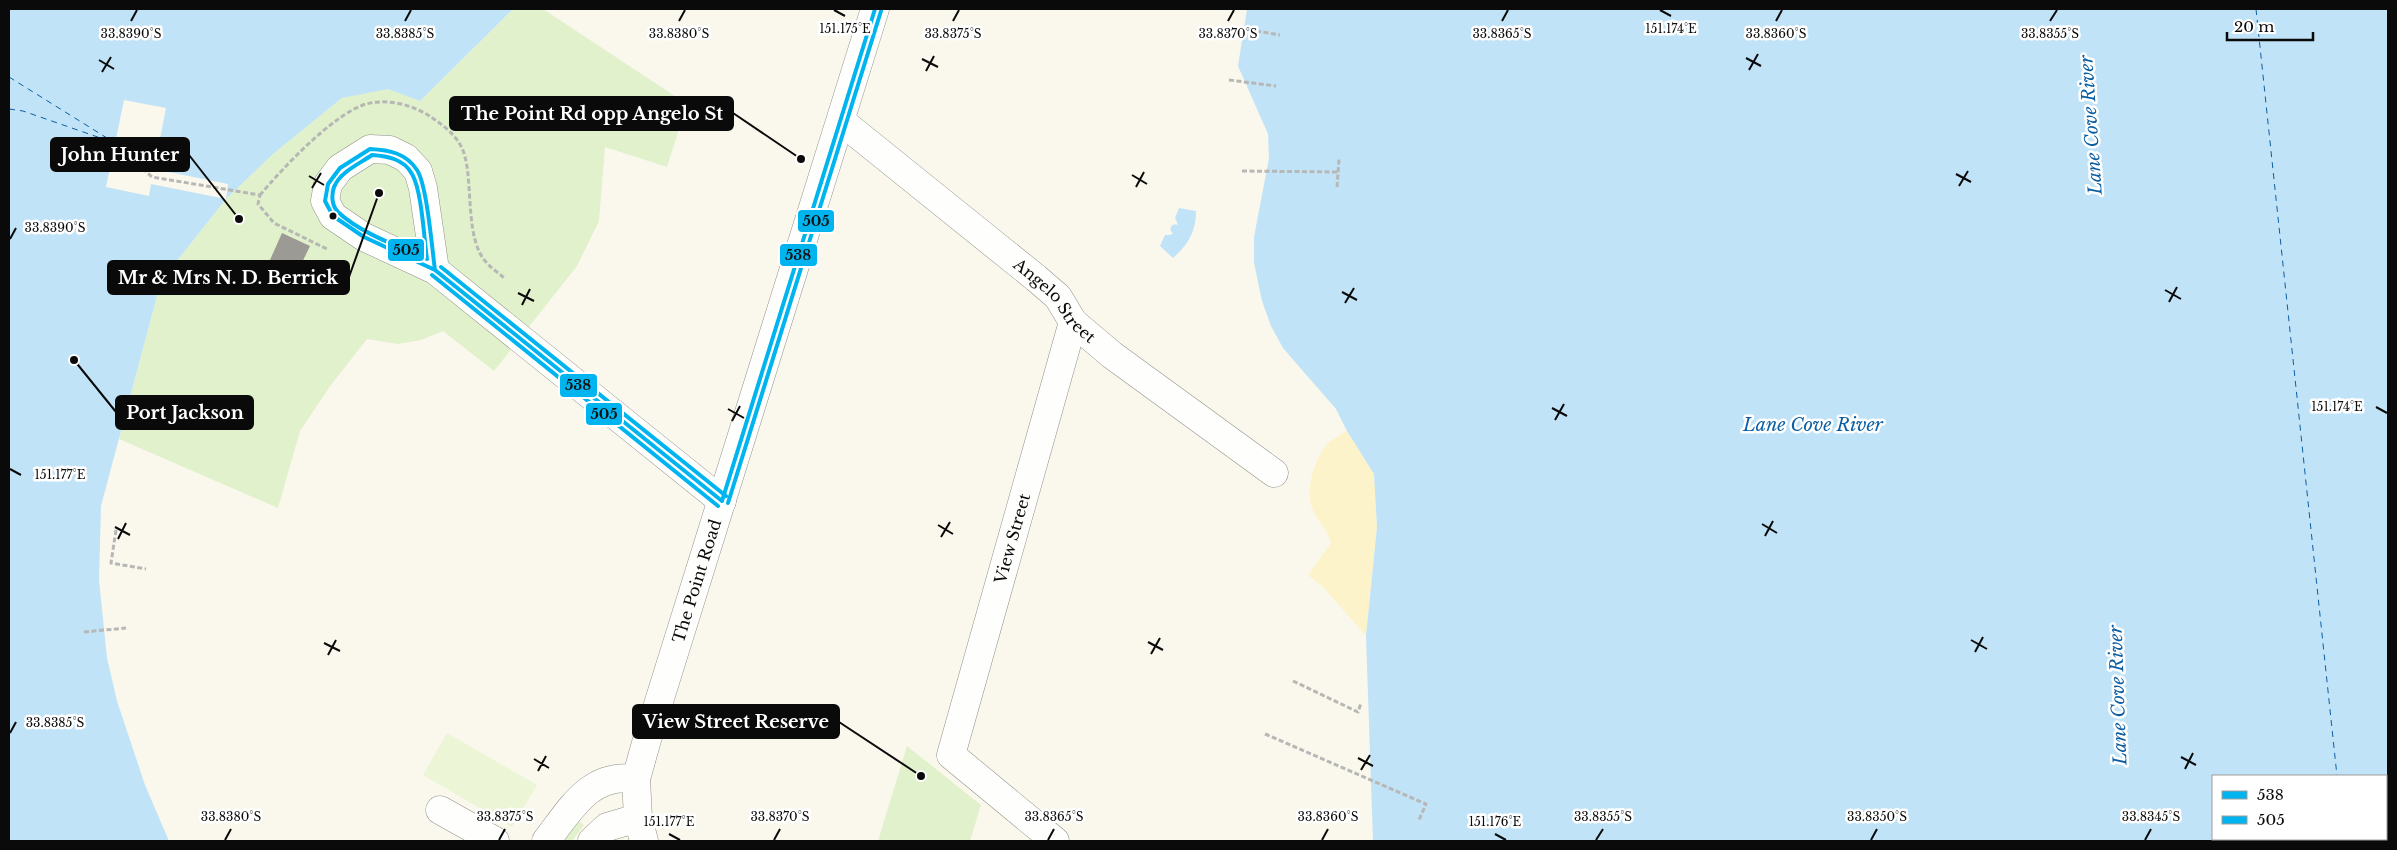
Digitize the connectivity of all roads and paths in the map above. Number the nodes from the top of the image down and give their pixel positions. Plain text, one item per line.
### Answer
1 (876, 9) edge
2 (1234, 28) dead end
3 (1280, 35) dead end
4 (1229, 80) dead end
5 (1276, 86) dead end
6 (840, 121) junction
7 (115, 143) dead end
8 (1339, 159) dead end
9 (1242, 171) dead end
10 (1338, 172) junction
11 (1337, 187) dead end
12 (335, 253) dead end
13 (435, 270) junction
14 (1073, 322) junction
15 (1274, 473) dead end
16 (722, 501) junction
17 (116, 530) dead end
18 (146, 568) dead end
19 (126, 628) dead end
20 (84, 632) dead end
21 (1293, 681) dead end
22 (1361, 703) dead end
23 (1265, 734) dead end
24 (636, 779) junction
25 (440, 810) dead end
26 (1419, 820) dead end
27 (641, 830) edge
28 (495, 841) edge
29 (546, 841) edge
30 (592, 841) edge
31 (1055, 841) edge

1 - 6 street, The Point Road
2 - 3 path
4 - 5 path
6 - 14 street, Angelo Street
6 - 16 street, The Point Road
7 - 12 path
8 - 10 path
9 - 10 path
10 - 11 path
13 - 13 street
13 - 16 street
14 - 15 street, Angelo Street
14 - 31 street, View Street
16 - 24 street, The Point Road
17 - 18 path
19 - 20 path
21 - 22 path
23 - 26 path
24 - 27 street, The Point Road
24 - 29 street
25 - 28 street
27 - 30 street

